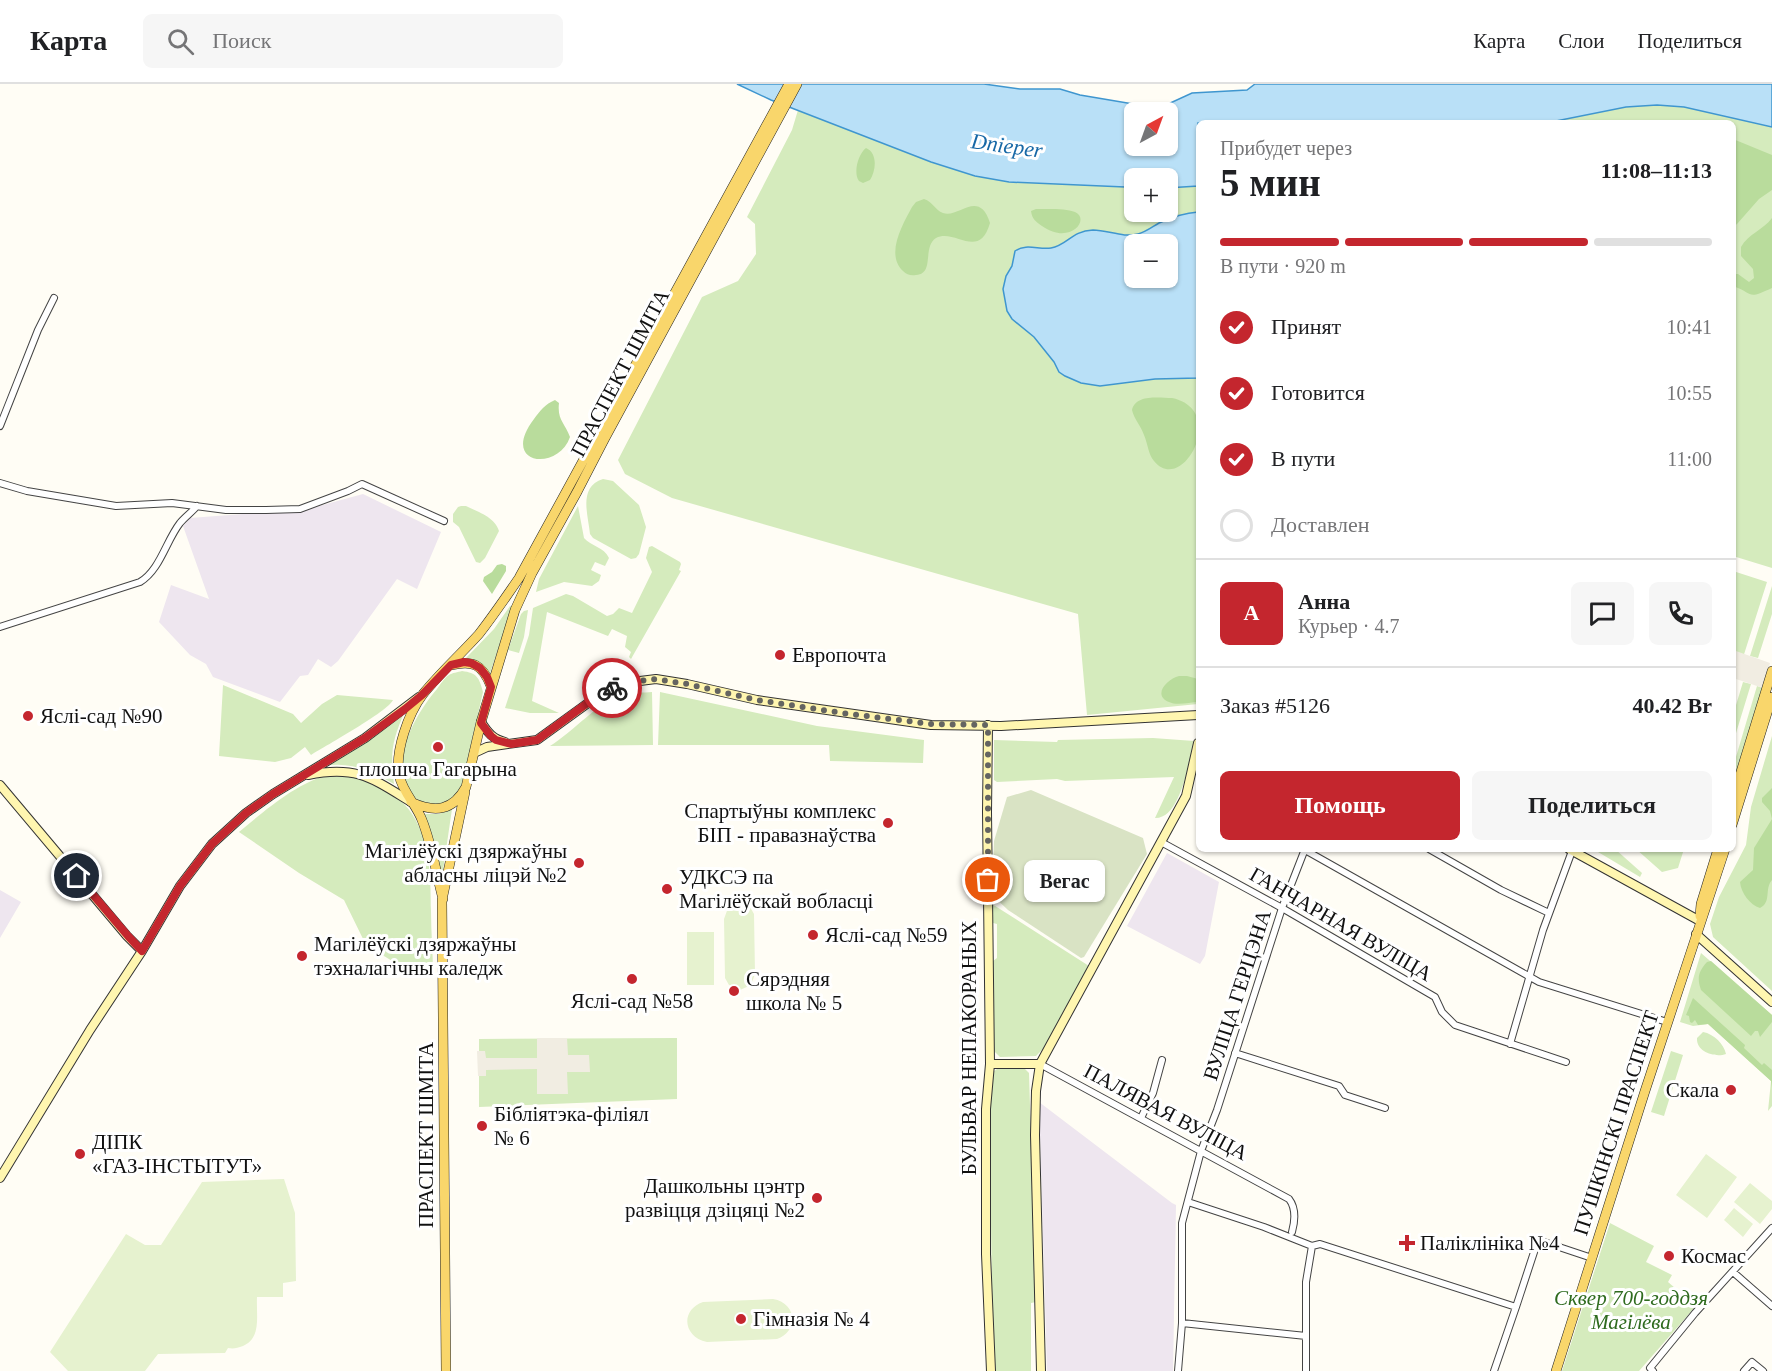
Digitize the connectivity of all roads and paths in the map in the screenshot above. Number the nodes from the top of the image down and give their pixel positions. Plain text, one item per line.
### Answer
1 (789, 84) edge
2 (797, 84) edge
3 (723, 214) junction
4 (54, 298) dead end
5 (0, 426) edge
6 (0, 483) edge
7 (197, 506) junction
8 (444, 521) dead end
9 (0, 627) edge
10 (451, 665) junction
11 (1772, 671) edge
12 (491, 687) junction
13 (422, 695) junction
14 (1772, 697) edge
15 (1196, 715) edge
16 (481, 723) junction
17 (988, 725) junction
18 (511, 744) junction
19 (1196, 752) edge
20 (474, 753) junction
21 (302, 776) junction
22 (0, 784) edge
23 (466, 787) junction
24 (1736, 788) edge
25 (411, 802) junction
26 (1736, 812) edge
27 (1161, 842) junction
28 (1304, 852) edge
29 (1309, 852) edge
30 (1434, 852) edge
31 (1569, 852) edge
32 (1574, 852) edge
33 (1717, 852) edge
34 (1724, 852) edge
35 (443, 899) junction
36 (1282, 908) junction
37 (1549, 913) junction
38 (1700, 921) junction
39 (1696, 934) junction
40 (142, 951) junction
41 (1530, 977) junction
42 (1772, 1002) edge
43 (1667, 1022) junction
44 (1510, 1044) junction
45 (1235, 1053) junction
46 (1162, 1060) dead end
47 (1566, 1062) dead end
48 (990, 1064) junction
49 (1040, 1064) junction
50 (1385, 1108) dead end
51 (1141, 1118) junction
52 (1201, 1151) junction
53 (0, 1178) edge
54 (1188, 1202) junction
55 (1772, 1228) edge
56 (1292, 1232) dead end
57 (1312, 1246) junction
58 (1592, 1258) junction
59 (1733, 1272) junction
60 (1772, 1306) edge
61 (1516, 1307) junction
62 (1182, 1323) junction
63 (1306, 1336) junction
64 (1652, 1370) edge
65 (446, 1371) edge
66 (991, 1371) edge
67 (1041, 1371) edge
68 (1179, 1371) edge
69 (1306, 1371) edge
70 (1494, 1371) edge
71 (1556, 1371) edge
72 (1744, 1371) edge
73 (1763, 1371) edge

1 - 3 main road, ПРАСПЕКТ ШМІТА
2 - 3 main road, ПРАСПЕКТ ШМІТА
3 - 10 main road, ПРАСПЕКТ ШМІТА
3 - 12 main road, ПРАСПЕКТ ШМІТА
4 - 5 street
6 - 7 street
7 - 8 street
7 - 9 street
10 - 12 main road
10 - 13 main road, ПРАСПЕКТ ШМІТА
11 - 24 main road
12 - 16 main road, ПРАСПЕКТ ШМІТА
13 - 21 main road
13 - 25 main road, ПРАСПЕКТ ШМІТА
14 - 26 main road
15 - 17 main road
16 - 18 main road
16 - 20 main road, ПРАСПЕКТ ШМІТА
17 - 18 main road
17 - 48 main road, БУЛЬВАР НЕПАКОРАНЫХ
18 - 20 main road
19 - 27 main road
20 - 23 main road, ПРАСПЕКТ ШМІТА
21 - 25 main road
21 - 40 main road
22 - 40 main road
23 - 25 main road
23 - 35 main road, ПРАСПЕКТ ШМІТА
25 - 35 main road, ПРАСПЕКТ ШМІТА
27 - 36 street, ГАНЧАРНАЯ ВУЛІЦА
27 - 49 main road
28 - 36 street, ВУЛІЦА ГЕРЦЭНА
29 - 41 street
30 - 37 street
31 - 37 street
32 - 38 main road
33 - 38 main road, ПУШКІНСКІ ПРАСПЕКТ
34 - 38 main road, ПУШКІНСКІ ПРАСПЕКТ
35 - 65 main road, ПРАСПЕКТ ШМІТА
36 - 44 street, ГАНЧАРНАЯ ВУЛІЦА
36 - 45 street, ВУЛІЦА ГЕРЦЭНА
37 - 41 street
38 - 39 main road, ПУШКІНСКІ ПРАСПЕКТ
39 - 42 main road
39 - 43 main road, ПУШКІНСКІ ПРАСПЕКТ
40 - 53 main road
41 - 43 street
41 - 44 street
43 - 58 main road, ПУШКІНСКІ ПРАСПЕКТ
44 - 47 street, ГАНЧАРНАЯ ВУЛІЦА
45 - 50 street
45 - 52 street, ВУЛІЦА ГЕРЦЭНА
46 - 51 street
48 - 49 main road, ПАЛЯВАЯ ВУЛІЦА
48 - 66 main road, БУЛЬВАР НЕПАКОРАНЫХ
49 - 51 street, ПАЛЯВАЯ ВУЛІЦА
49 - 67 main road
51 - 52 street, ПАЛЯВАЯ ВУЛІЦА
52 - 54 street, ВУЛІЦА ГЕРЦЭНА
52 - 56 street, ПАЛЯВАЯ ВУЛІЦА
54 - 57 street
54 - 62 street, ВУЛІЦА ГЕРЦЭНА
55 - 59 street
57 - 61 street
57 - 63 street
58 - 61 street
58 - 71 main road, ПУШКІНСКІ ПРАСПЕКТ
59 - 60 street
59 - 64 street
61 - 70 street
62 - 63 street
62 - 68 street, ВУЛІЦА ГЕРЦЭНА
63 - 69 street
72 - 73 street

